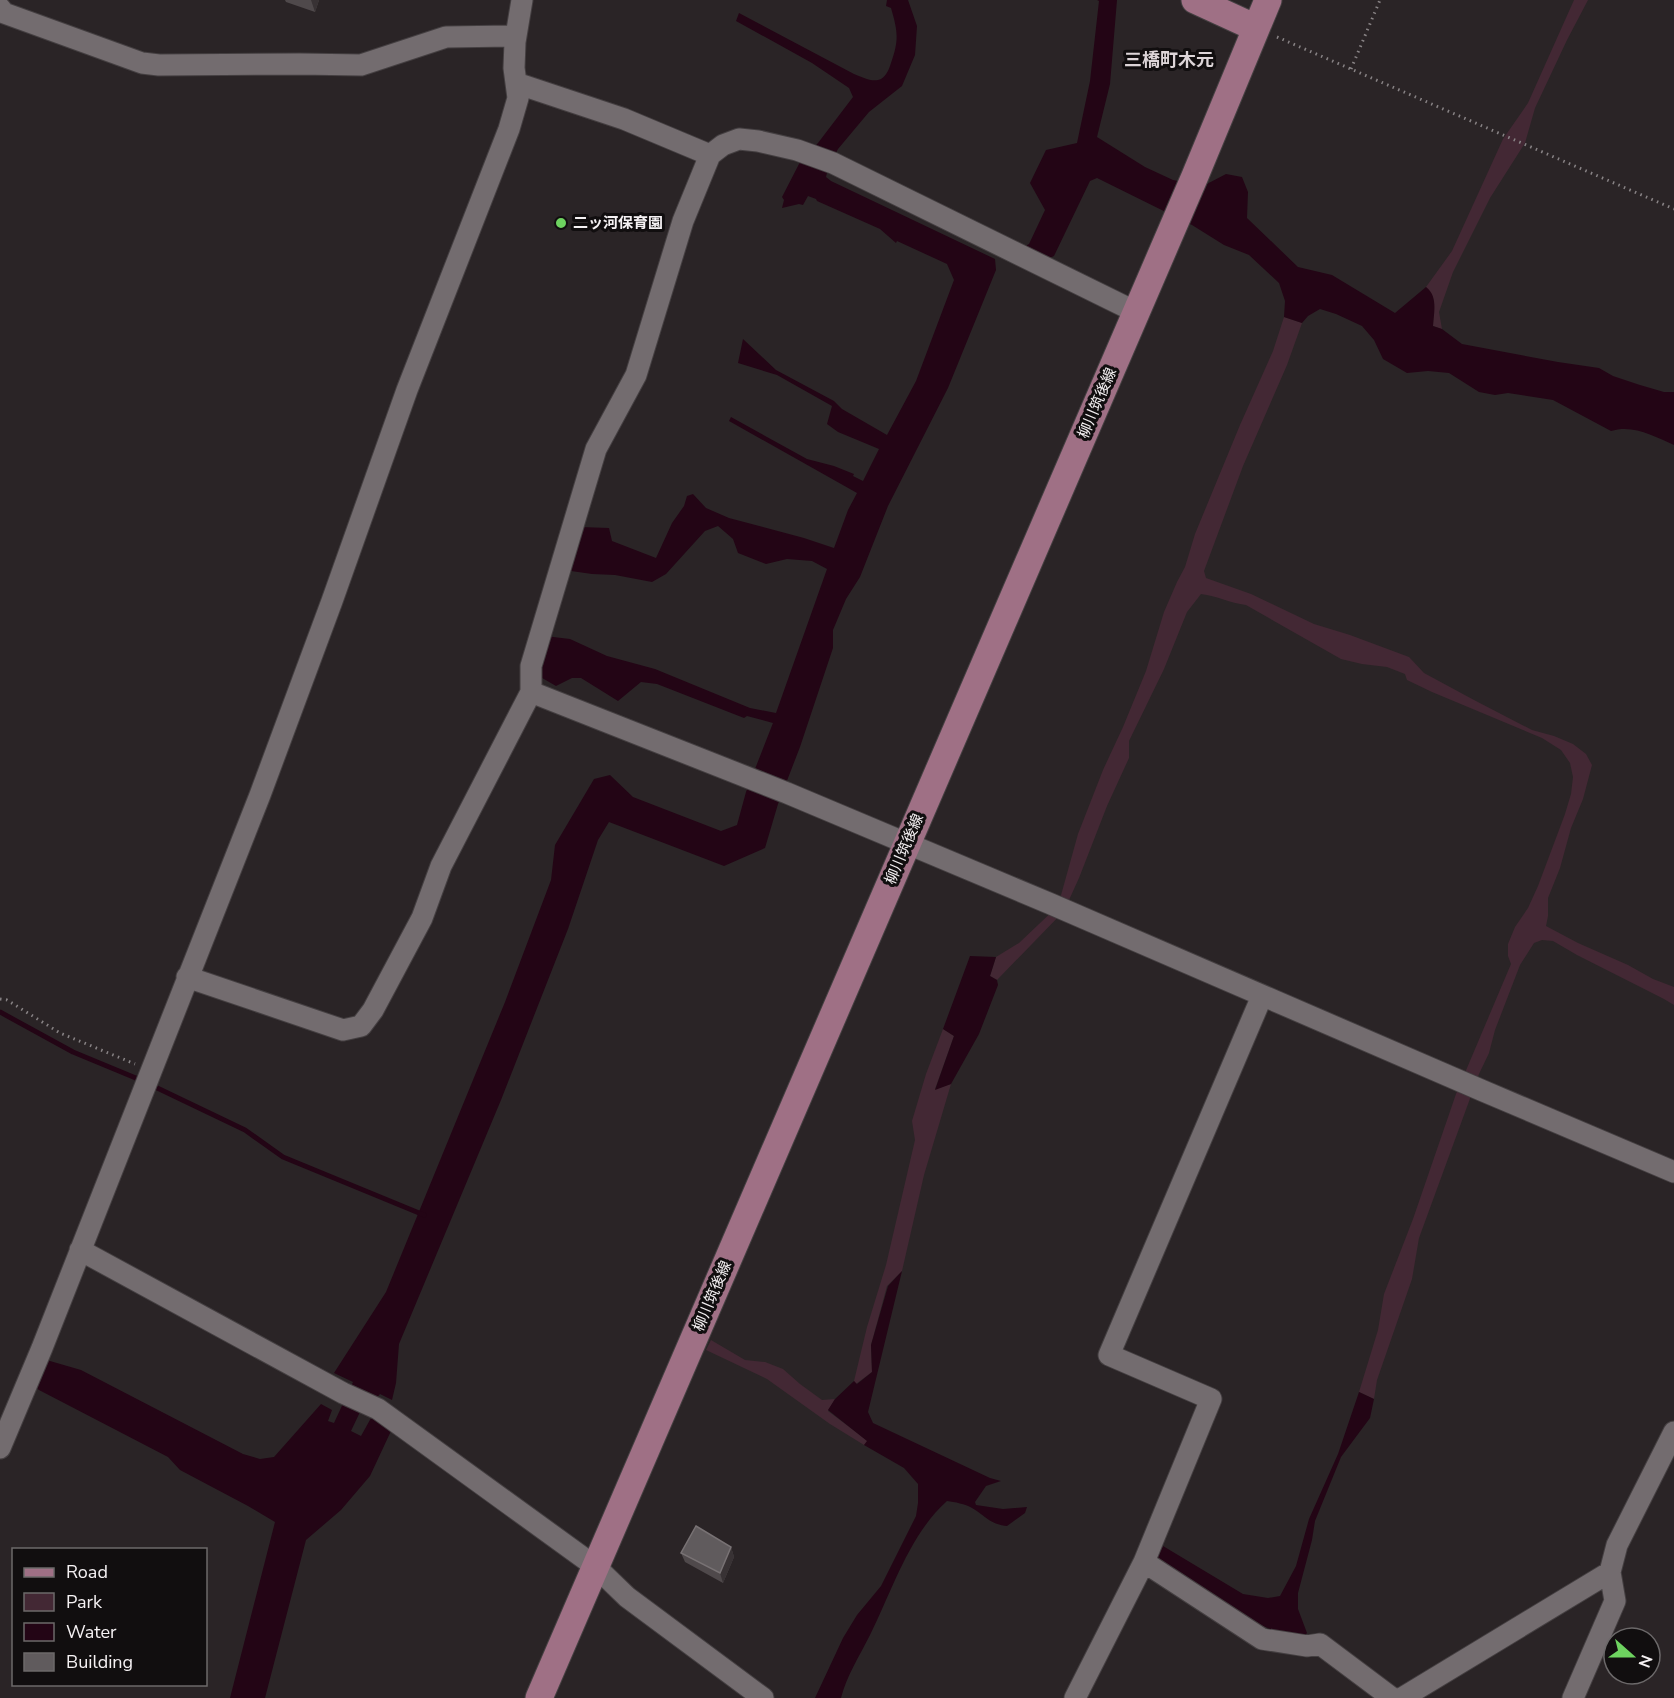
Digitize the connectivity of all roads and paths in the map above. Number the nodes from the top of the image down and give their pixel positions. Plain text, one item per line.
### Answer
1 (522, 0) edge
2 (1195, 0) edge
3 (1268, 0) edge
4 (1380, 0) edge
5 (0, 8) edge
6 (1256, 28) junction
7 (515, 39) junction
8 (1351, 69) junction
9 (515, 76) junction
10 (710, 155) junction
11 (1674, 209) edge
12 (1136, 312) junction
13 (531, 692) junction
14 (906, 843) junction
15 (187, 977) junction
16 (1262, 996) junction
17 (0, 999) edge
18 (150, 1071) junction
19 (1674, 1172) edge
20 (80, 1250) junction
21 (1674, 1432) edge
22 (0, 1448) edge
23 (1144, 1562) junction
24 (596, 1567) junction
25 (1610, 1572) junction
26 (538, 1698) edge
27 (763, 1698) edge
28 (1075, 1698) edge
29 (1392, 1698) edge
30 (1402, 1698) edge
31 (1573, 1698) edge

1 - 7 street
2 - 6 main road
3 - 6 main road, 柳川筑後線
4 - 8 path
5 - 7 street
6 - 8 path
6 - 12 main road, 柳川筑後線
7 - 9 street
8 - 11 path
9 - 10 street
9 - 15 street
10 - 12 street
10 - 13 street
12 - 14 main road, 柳川筑後線
13 - 14 street
13 - 15 street
14 - 16 street
14 - 24 main road, 柳川筑後線
15 - 18 street
16 - 19 street
16 - 23 street
17 - 18 path
18 - 20 street
20 - 22 street
20 - 24 street
21 - 25 street
23 - 28 street
23 - 29 street
24 - 26 main road, 柳川筑後線
24 - 27 street
25 - 30 street
25 - 31 street

